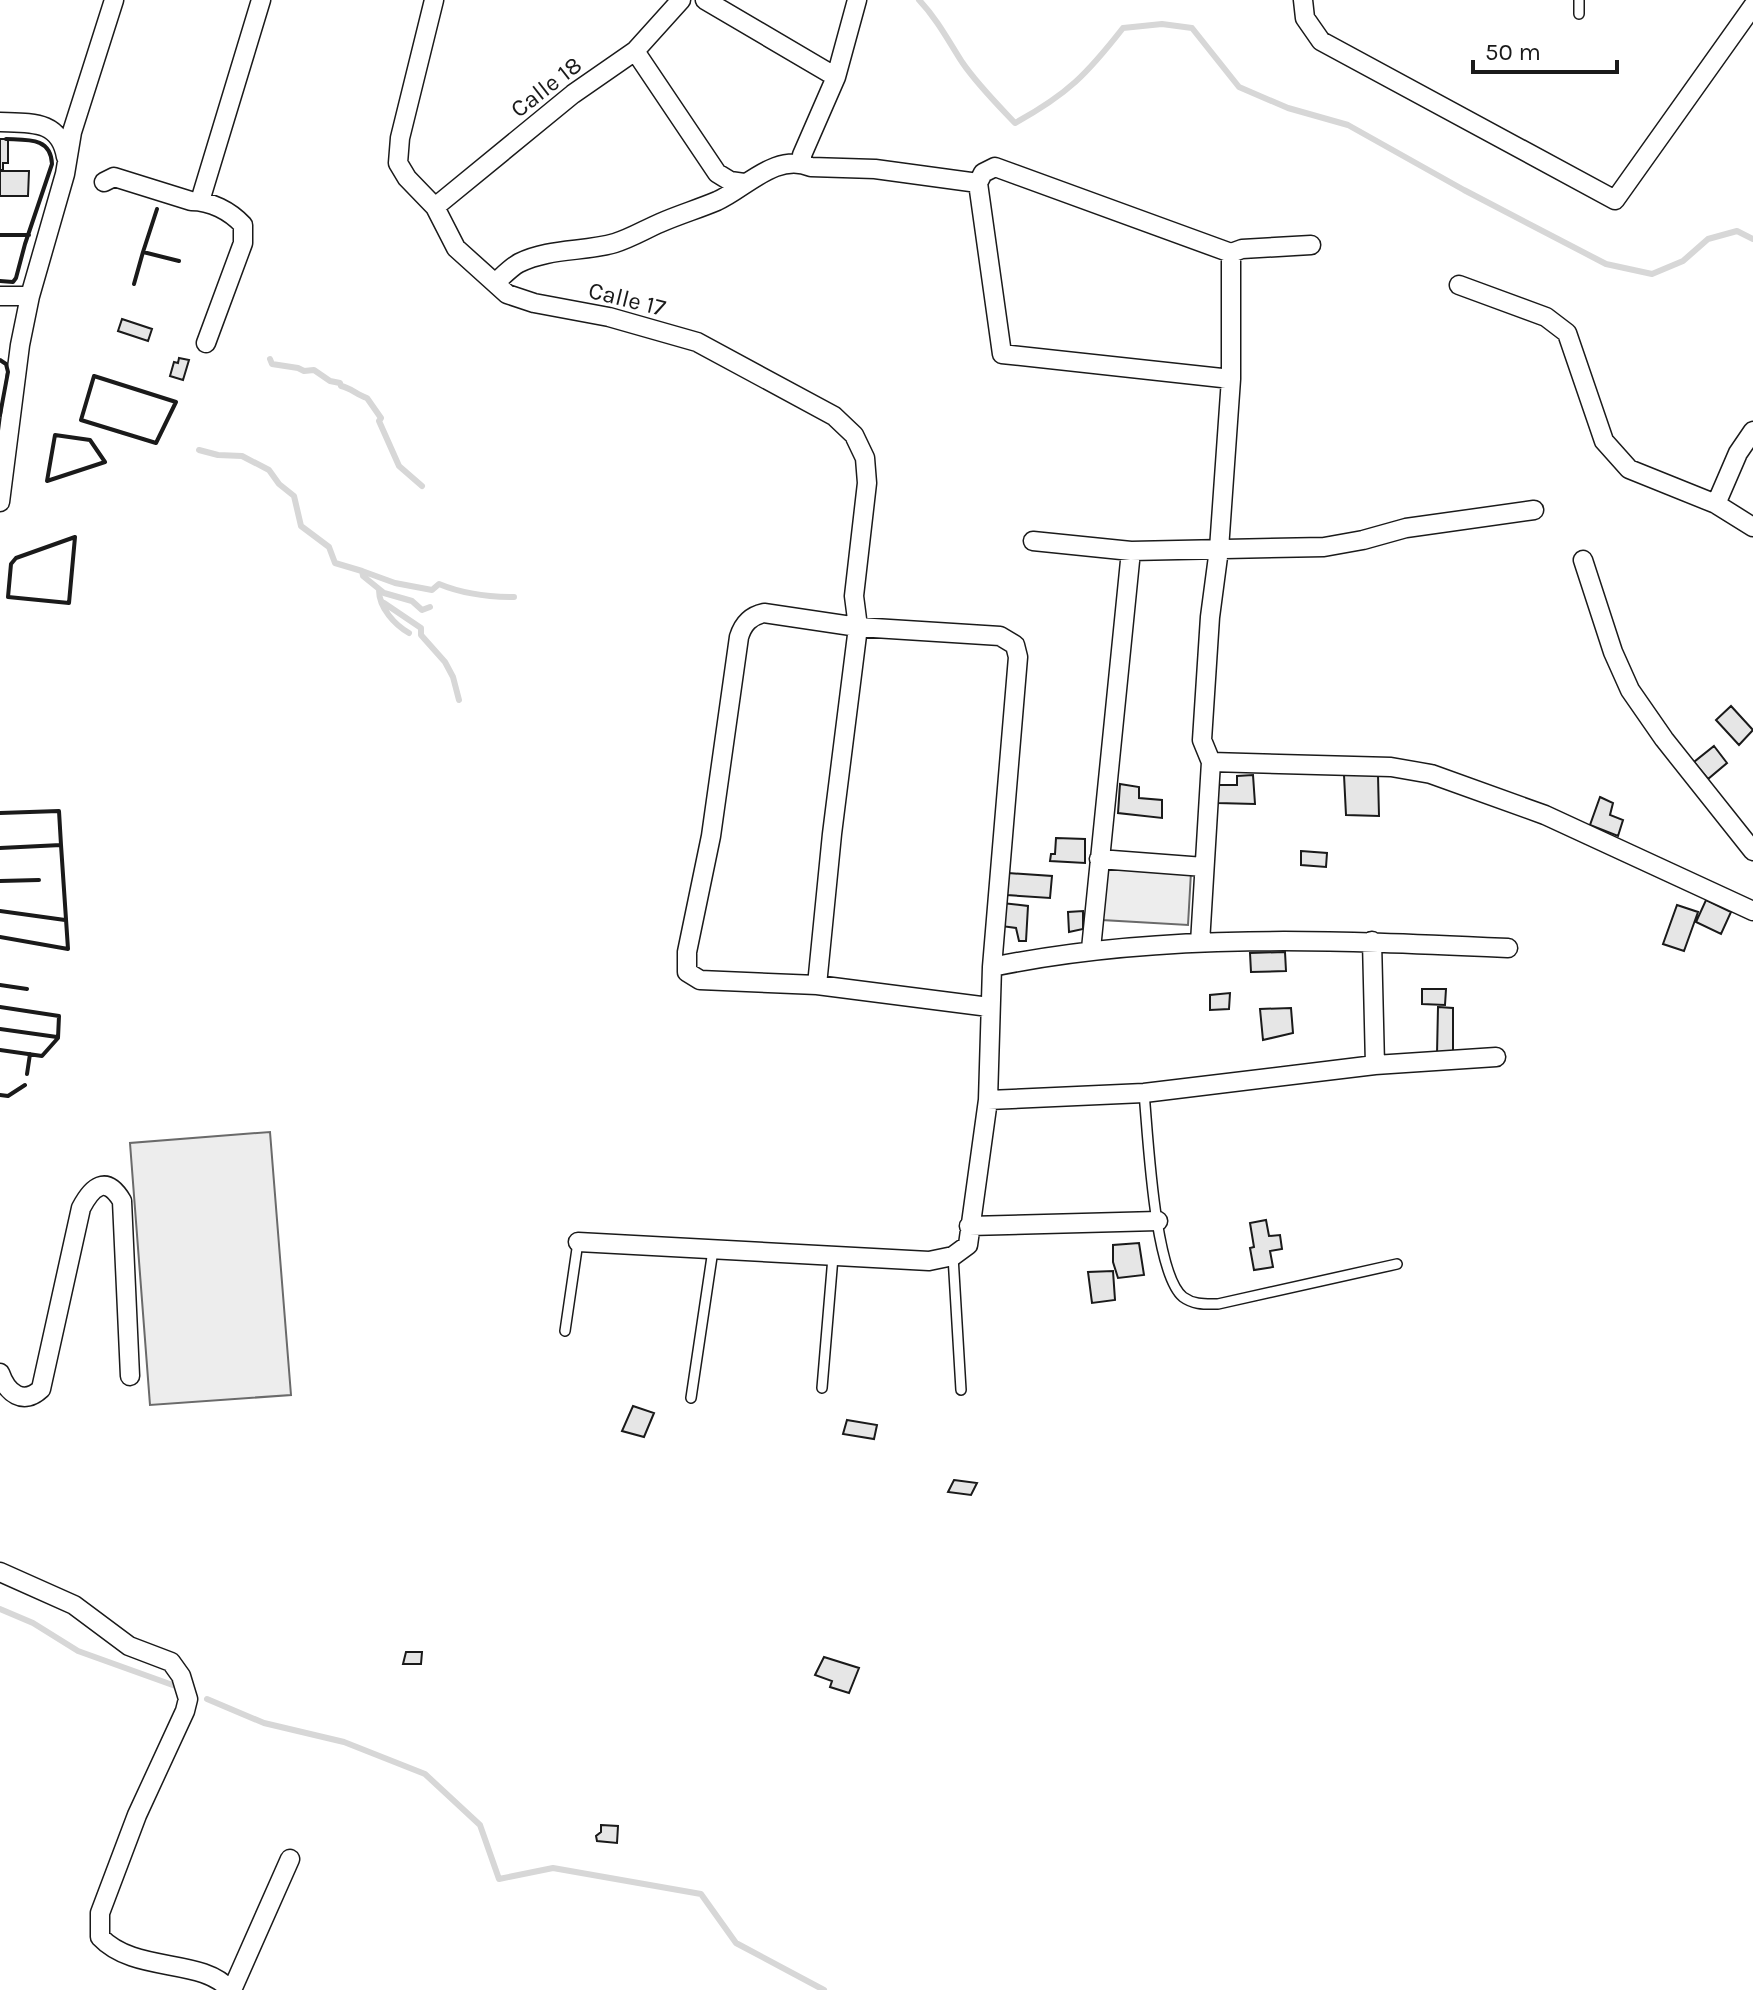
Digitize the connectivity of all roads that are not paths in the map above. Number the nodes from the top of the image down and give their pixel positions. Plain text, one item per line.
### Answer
1 (114, 0) edge
2 (261, 0) edge
3 (434, 0) edge
4 (681, 0) edge
5 (705, 0) edge
6 (1303, 0) edge
7 (1579, 0) edge
8 (856, 5) edge
9 (1753, 6) edge
10 (1579, 14) dead end
11 (635, 51) junction
12 (836, 77) junction
13 (0, 122) edge
14 (67, 161) junction
15 (802, 163) junction
16 (104, 182) dead end
17 (744, 183) junction
18 (978, 183) junction
19 (200, 201) junction
20 (435, 207) junction
21 (1311, 245) dead end
22 (1231, 253) junction
23 (495, 283) junction
24 (1459, 285) dead end
25 (0, 296) edge
26 (30, 296) junction
27 (206, 343) dead end
28 (0, 344) edge
29 (20, 345) junction
30 (1231, 379) junction
31 (1753, 431) edge
32 (0, 502) edge
33 (1716, 504) junction
34 (1534, 510) dead end
35 (1753, 527) edge
36 (1033, 541) dead end
37 (1219, 549) junction
38 (1131, 551) junction
39 (1583, 560) dead end
40 (858, 627) junction
41 (1211, 762) junction
42 (1753, 851) edge
43 (1099, 859) junction
44 (1204, 867) junction
45 (1753, 911) edge
46 (1372, 941) junction
47 (1200, 943) junction
48 (1508, 948) dead end
49 (1091, 949) junction
50 (992, 967) junction
51 (817, 985) junction
52 (989, 1007) junction
53 (1496, 1057) dead end
54 (1375, 1065) junction
55 (1144, 1093) junction
56 (988, 1100) junction
57 (1158, 1221) junction
58 (969, 1226) junction
59 (578, 1242) joint
60 (713, 1250) junction
61 (953, 1256) junction
62 (833, 1257) junction
63 (1397, 1264) dead end
64 (565, 1331) dead end
65 (0, 1373) edge
66 (130, 1376) dead end
67 (822, 1388) dead end
68 (961, 1390) dead end
69 (691, 1398) dead end
70 (0, 1572) edge
71 (290, 1859) dead end
72 (231, 1990) edge

1 - 14 street
2 - 19 street
3 - 20 street, Calle 17
4 - 11 street, Calle 18
5 - 12 street
6 - 9 street
7 - 10 lane
8 - 12 street
11 - 17 street
11 - 20 street, Calle 18
12 - 15 street
13 - 14 street
14 - 26 street
15 - 17 street
15 - 18 street
16 - 19 street
17 - 23 street
18 - 22 street
18 - 30 street
19 - 27 street
20 - 23 street, Calle 17
21 - 22 street
22 - 30 street
23 - 40 street, Calle 17
24 - 33 street
25 - 26 street
26 - 29 street
28 - 29 street
29 - 32 street
30 - 37 street
31 - 33 street
33 - 35 street
34 - 37 street
36 - 38 street
37 - 38 street
37 - 41 street
38 - 43 street
39 - 42 street
40 - 50 street
40 - 51 street, Calle 17
40 - 51 street
41 - 44 street
41 - 45 street
43 - 44 street
43 - 49 street
44 - 47 street
46 - 47 street
46 - 48 street
46 - 54 street
47 - 49 street
49 - 50 street
50 - 52 street
51 - 52 street
52 - 56 street
53 - 54 street
54 - 55 street
55 - 56 street
55 - 57 lane
56 - 58 street
57 - 58 street
57 - 63 lane
58 - 61 street
59 - 60 street
59 - 64 lane
60 - 62 street
60 - 69 lane
61 - 62 street
61 - 68 lane
62 - 67 lane
65 - 66 street
70 - 72 street
71 - 72 street

